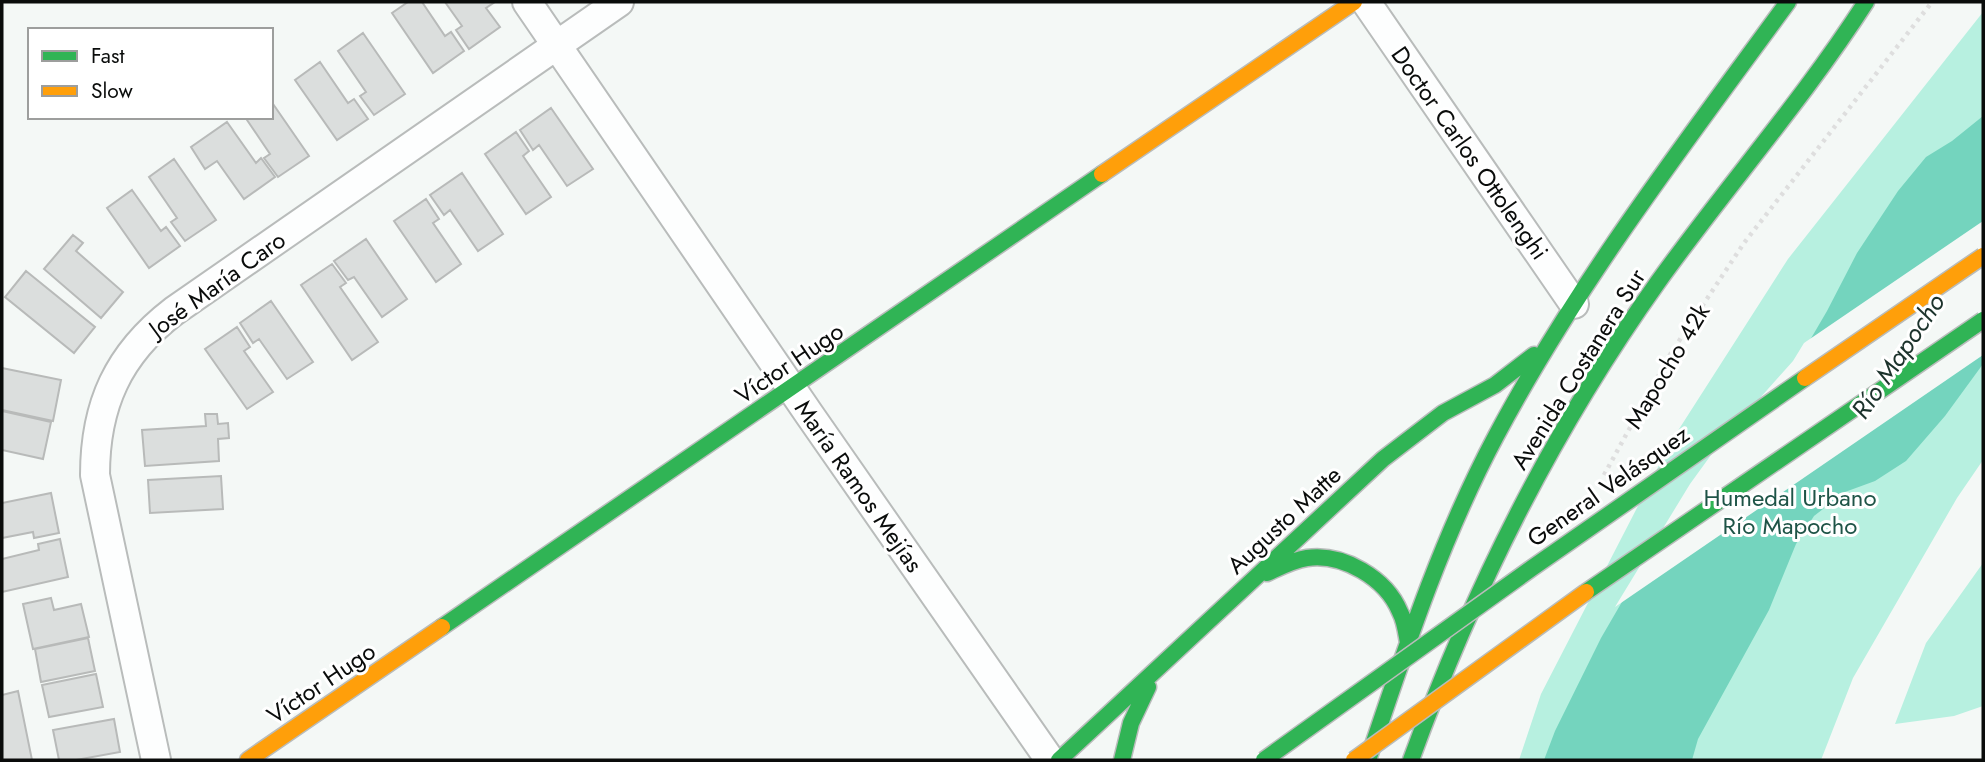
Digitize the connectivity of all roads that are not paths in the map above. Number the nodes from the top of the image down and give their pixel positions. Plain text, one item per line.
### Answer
1 (527, 2) edge
2 (619, 2) edge
3 (1354, 2) edge
4 (1366, 2) edge
5 (1788, 2) edge
6 (1866, 2) edge
7 (556, 45) junction
8 (1983, 256) edge
9 (1574, 304) junction
10 (1983, 320) edge
11 (1556, 334) junction
12 (791, 388) junction
13 (1251, 583) junction
14 (1408, 643) junction
15 (1166, 662) junction
16 (156, 760) edge
17 (248, 760) edge
18 (1050, 760) edge
19 (1059, 760) edge
20 (1122, 760) edge
21 (1264, 760) edge
22 (1354, 760) edge
23 (1368, 760) edge
24 (1411, 760) edge

1 - 7 street, María Ramos Mejías
2 - 7 street, José María Caro
3 - 12 main road, Víctor Hugo
4 - 9 street, Doctor Carlos Ottolenghi
5 - 9 main road, Avenida Costanera Sur
6 - 24 main road, Avenida Costanera Sur
7 - 12 street, María Ramos Mejías
7 - 16 street, José María Caro
8 - 21 main road, General Velásquez, bridge
9 - 11 main road, Avenida Costanera Sur
10 - 22 main road, bridge
11 - 13 main road, Augusto Matte
11 - 14 main road, Avenida Costanera Sur
12 - 17 main road, Víctor Hugo
12 - 18 street, María Ramos Mejías
13 - 14 main road
13 - 15 main road, Augusto Matte
14 - 23 main road, Avenida Costanera Sur
15 - 19 main road, Augusto Matte
15 - 20 main road

